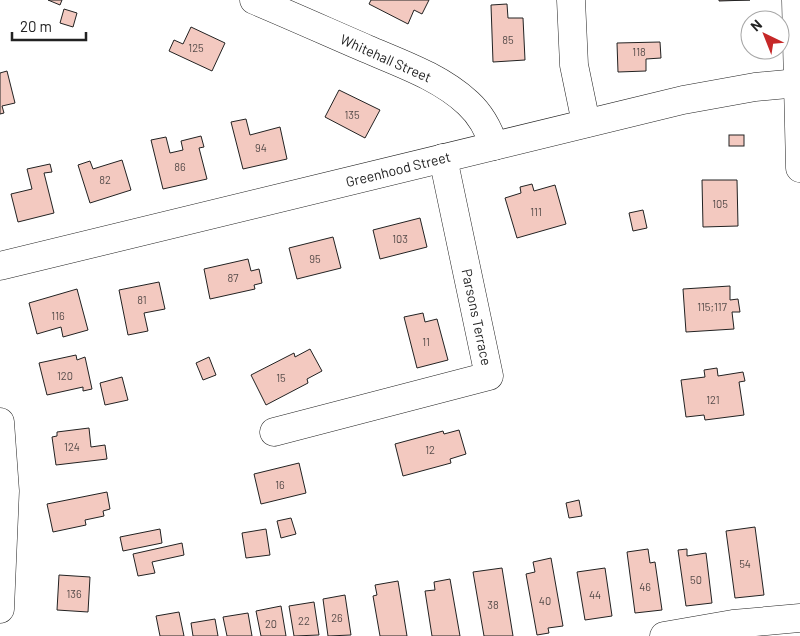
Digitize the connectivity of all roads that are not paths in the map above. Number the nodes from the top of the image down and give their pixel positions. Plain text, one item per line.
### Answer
1 (254, 0) edge
2 (571, 0) edge
3 (796, 0) edge
4 (798, 83) junction
5 (586, 123) junction
6 (494, 146) junction
7 (443, 158) junction
8 (800, 168) edge
9 (0, 266) edge
10 (0, 422) edge
11 (274, 432) dead end
12 (0, 609) edge
13 (800, 618) edge
14 (664, 636) edge

1 - 6 street, Whitehall Street
2 - 5 street
3 - 4 street
4 - 5 street, Greenhood Street
4 - 8 street
5 - 6 street, Greenhood Street
6 - 7 street, Greenhood Street
7 - 9 street, Greenhood Street
7 - 11 street, Parsons Terrace
10 - 12 street
13 - 14 street

